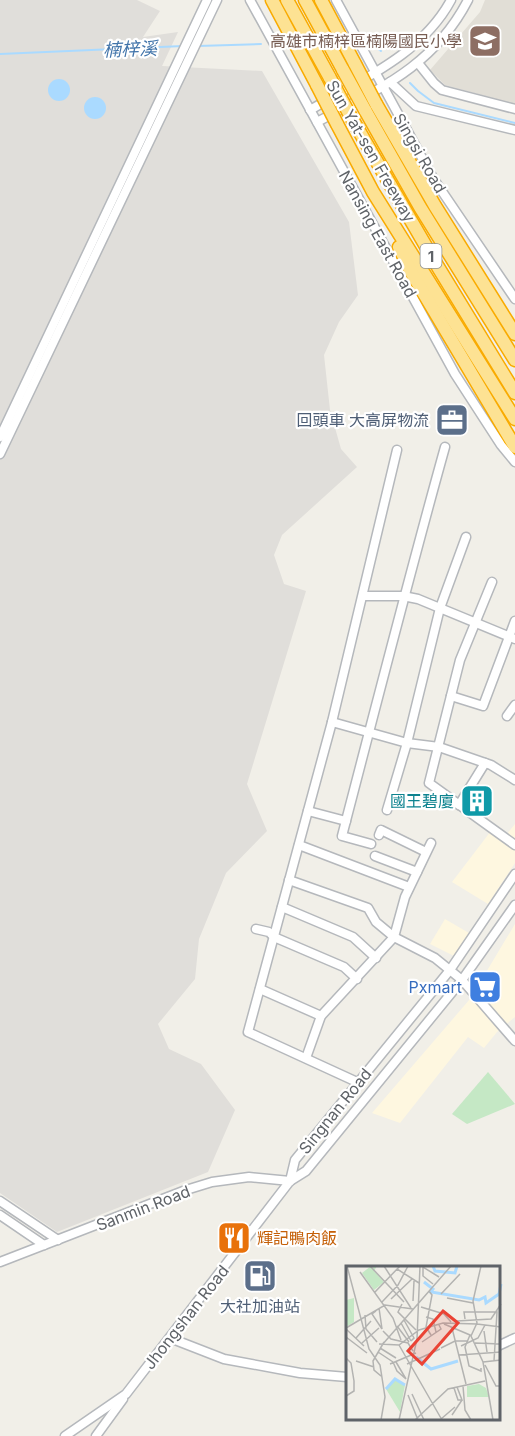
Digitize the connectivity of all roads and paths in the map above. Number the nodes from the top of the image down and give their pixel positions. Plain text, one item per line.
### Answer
1 (207, 0) edge
2 (217, 0) edge
3 (250, 0) edge
4 (272, 0) edge
5 (287, 0) edge
6 (305, 0) edge
7 (321, 0) edge
8 (336, 0) edge
9 (451, 0) edge
10 (468, 0) edge
11 (418, 63) junction
12 (178, 71) junction
13 (374, 72) junction
14 (386, 85) junction
15 (515, 109) edge
16 (310, 110) junction
17 (317, 122) junction
18 (515, 130) edge
19 (373, 192) junction
20 (515, 299) edge
21 (515, 334) edge
22 (515, 360) edge
23 (515, 393) edge
24 (515, 418) edge
25 (0, 437) edge
26 (445, 447) dead end
27 (515, 447) edge
28 (397, 450) dead end
29 (0, 454) edge
30 (515, 462) edge
31 (466, 537) dead end
32 (492, 582) dead end
33 (364, 596) junction
34 (404, 596) junction
35 (440, 608) junction
36 (515, 621) edge
37 (475, 623) junction
38 (512, 638) edge
39 (451, 696) junction
40 (515, 705) edge
41 (507, 716) dead end
42 (332, 722) junction
43 (370, 733) junction
44 (407, 743) junction
45 (439, 747) junction
46 (485, 763) junction
47 (515, 780) edge
48 (459, 804) junction
49 (387, 810) dead end
50 (308, 811) junction
51 (346, 821) junction
52 (379, 836) dead end
53 (431, 843) dead end
54 (299, 844) junction
55 (372, 844) dead end
56 (515, 845) edge
57 (426, 852) junction
58 (375, 856) dead end
59 (417, 872) junction
60 (515, 874) edge
61 (290, 880) junction
62 (410, 887) junction
63 (515, 905) edge
64 (282, 907) junction
65 (256, 929) dead end
66 (274, 937) junction
67 (394, 938) junction
68 (376, 958) junction
69 (450, 970) junction
70 (357, 979) junction
71 (462, 980) junction
72 (260, 989) junction
73 (321, 1016) junction
74 (515, 1041) edge
75 (306, 1058) junction
76 (357, 1082) junction
77 (290, 1181) junction
78 (0, 1201) edge
79 (0, 1215) edge
80 (58, 1240) junction
81 (44, 1245) junction
82 (0, 1262) edge
83 (170, 1338) junction
84 (515, 1338) edge
85 (500, 1345) edge
86 (346, 1377) edge
87 (126, 1394) junction
88 (65, 1436) edge
89 (96, 1436) edge

1 - 12 street
2 - 12 street
3 - 16 street, Nansing East Road
4 - 19 highway, bridge
5 - 23 highway, Sun Yat-sen Freeway / 1, bridge
6 - 22 highway, Sun Yat-sen Freeway / 1, bridge
7 - 21 highway, bridge
8 - 13 street, Singsi Road
9 - 13 street
10 - 11 street
11 - 14 street
11 - 15 street
12 - 25 street
12 - 29 street
13 - 14 street, Singsi Road
13 - 16 street
14 - 17 street
14 - 18 street
14 - 20 street, Singsi Road
16 - 17 street, Nansing East Road
17 - 30 street, Nansing East Road
19 - 24 highway
19 - 27 highway
26 - 34 street
28 - 33 street
31 - 35 street
32 - 37 street
33 - 34 street
33 - 42 street
34 - 35 street
34 - 43 street
35 - 37 street
35 - 44 street
36 - 38 street
37 - 38 street
37 - 39 street
38 - 39 street
39 - 45 street
40 - 41 street
42 - 43 street
42 - 50 street
43 - 44 street
43 - 51 street
44 - 45 street
44 - 49 street
45 - 46 street
45 - 48 street
46 - 47 street
46 - 48 street
48 - 56 street
50 - 51 street
50 - 54 street
51 - 55 street
52 - 57 street
53 - 57 street
54 - 61 street
54 - 62 street
57 - 59 street
58 - 59 street
59 - 62 street
60 - 69 street, Singnan Road
61 - 64 street
61 - 67 street
62 - 67 street
63 - 71 street, Singnan Road
64 - 66 street
64 - 68 street
65 - 66 street
66 - 70 street
66 - 72 street
67 - 68 street
67 - 69 street
68 - 70 street
69 - 71 street
69 - 76 street, Singnan Road
70 - 73 street
71 - 74 street
71 - 77 street, Singnan Road
72 - 73 street
72 - 75 street
73 - 75 street
75 - 76 street
76 - 77 street, Singnan Road
77 - 80 street, Sanmin Road
77 - 83 street, Jhongshan Road
78 - 80 street
79 - 81 street
80 - 81 street, Sanmin Road
81 - 82 street, Sanmin Road
83 - 86 street
83 - 87 street, Jhongshan Road
84 - 85 street
87 - 88 street, Jhongshan Road
87 - 89 street

